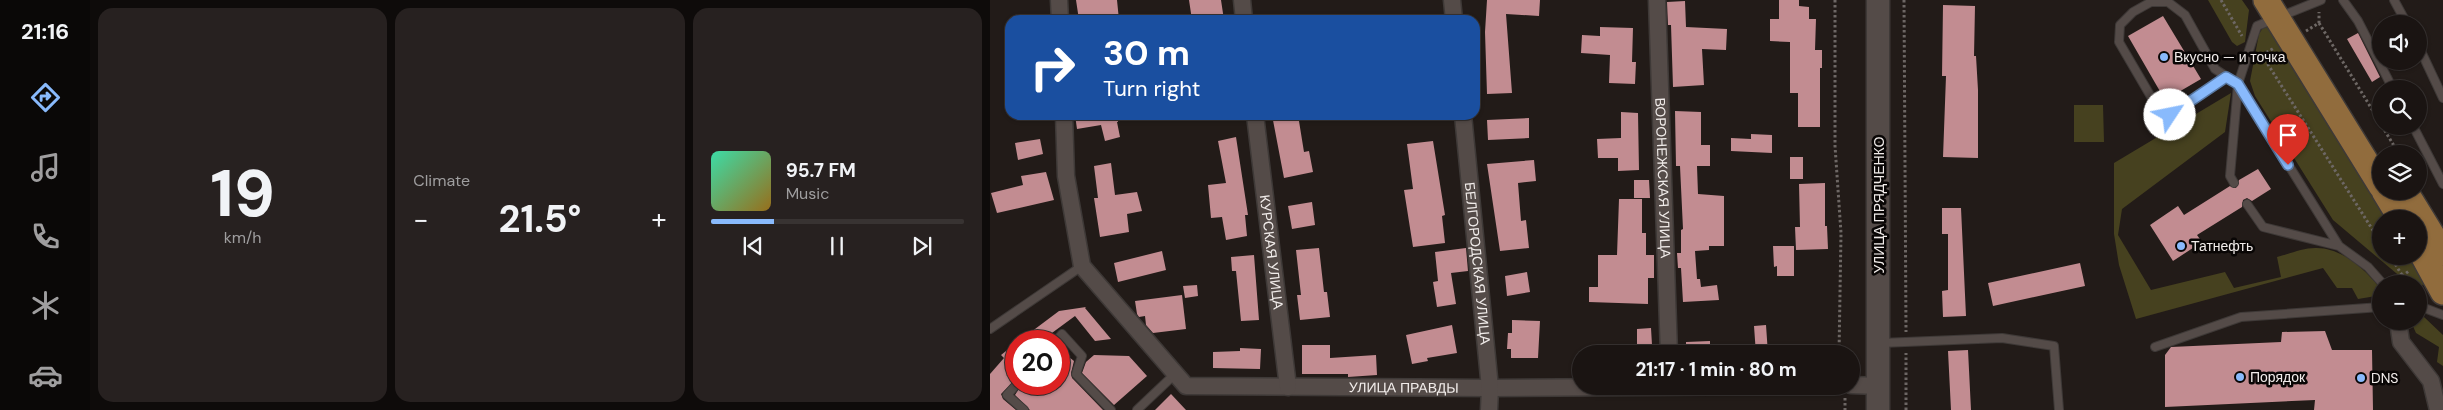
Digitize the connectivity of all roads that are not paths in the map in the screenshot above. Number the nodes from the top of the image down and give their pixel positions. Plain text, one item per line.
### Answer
1 (1059, 0) edge
2 (1242, 0) edge
3 (1452, 0) edge
4 (1657, 0) edge
5 (1878, 0) edge
6 (2321, 0) edge
7 (2344, 0) edge
8 (2394, 0) edge
9 (2281, 7) edge
10 (1060, 15) edge
11 (1244, 15) edge
12 (1454, 15) edge
13 (2402, 15) edge
14 (2427, 64) edge
15 (2226, 77) junction
16 (2388, 80) edge
17 (2238, 84) junction
18 (2443, 98) edge
19 (1064, 120) edge
20 (1256, 120) edge
21 (1463, 120) edge
22 (2418, 135) edge
23 (2376, 145) edge
24 (2372, 170) edge
25 (2234, 183) dead end
26 (2443, 184) edge
27 (2411, 200) edge
28 (2247, 204) dead end
29 (2339, 246) junction
30 (2443, 253) edge
31 (2422, 265) edge
32 (1082, 266) junction
33 (2376, 275) edge
34 (2443, 292) edge
35 (2372, 308) edge
36 (2427, 309) edge
37 (2443, 315) edge
38 (990, 329) edge
39 (2399, 330) edge
40 (1070, 343) edge
41 (1879, 343) junction
42 (1669, 345) edge
43 (2155, 348) dead end
44 (1175, 374) junction
45 (1860, 385) edge
46 (1879, 386) junction
47 (1288, 387) junction
48 (1490, 388) junction
49 (1572, 388) edge
50 (1007, 395) edge
51 (1024, 410) edge
52 (1111, 410) edge
53 (1138, 410) edge
54 (1489, 410) edge
55 (1878, 410) edge
56 (2059, 410) edge
57 (2438, 410) edge

1 - 10 street
2 - 11 street
3 - 12 street
4 - 42 street, ВОРОНЕЖСКАЯ УЛИЦА
5 - 41 main road, УЛИЦА ПРЯДЧЕНКО
6 - 9 lane
7 - 16 lane
8 - 13 lane
9 - 17 lane
9 - 23 main road
9 - 24 main road
14 - 18 lane
15 - 15 lane
15 - 17 lane
17 - 25 lane
17 - 29 lane
19 - 32 street
20 - 47 street, КУРСКАЯ УЛИЦА
21 - 48 street, БЕЛГОРОДСКАЯ УЛИЦА
22 - 26 lane
27 - 30 main road
28 - 29 lane
29 - 33 lane
31 - 34 main road
32 - 38 lane
32 - 44 street, УЛИЦА ПРАВДЫ
35 - 43 lane
36 - 37 lane
39 - 57 street
40 - 52 lane
41 - 46 main road, УЛИЦА ПРЯДЧЕНКО
41 - 56 lane
44 - 47 street, УЛИЦА ПРАВДЫ
44 - 53 lane
45 - 46 street
46 - 55 main road, УЛИЦА ПРЯДЧЕНКО
47 - 48 street, УЛИЦА ПРАВДЫ
48 - 49 street, УЛИЦА ПРАВДЫ
48 - 54 street, БЕЛГОРОДСКАЯ УЛИЦА
50 - 51 lane

